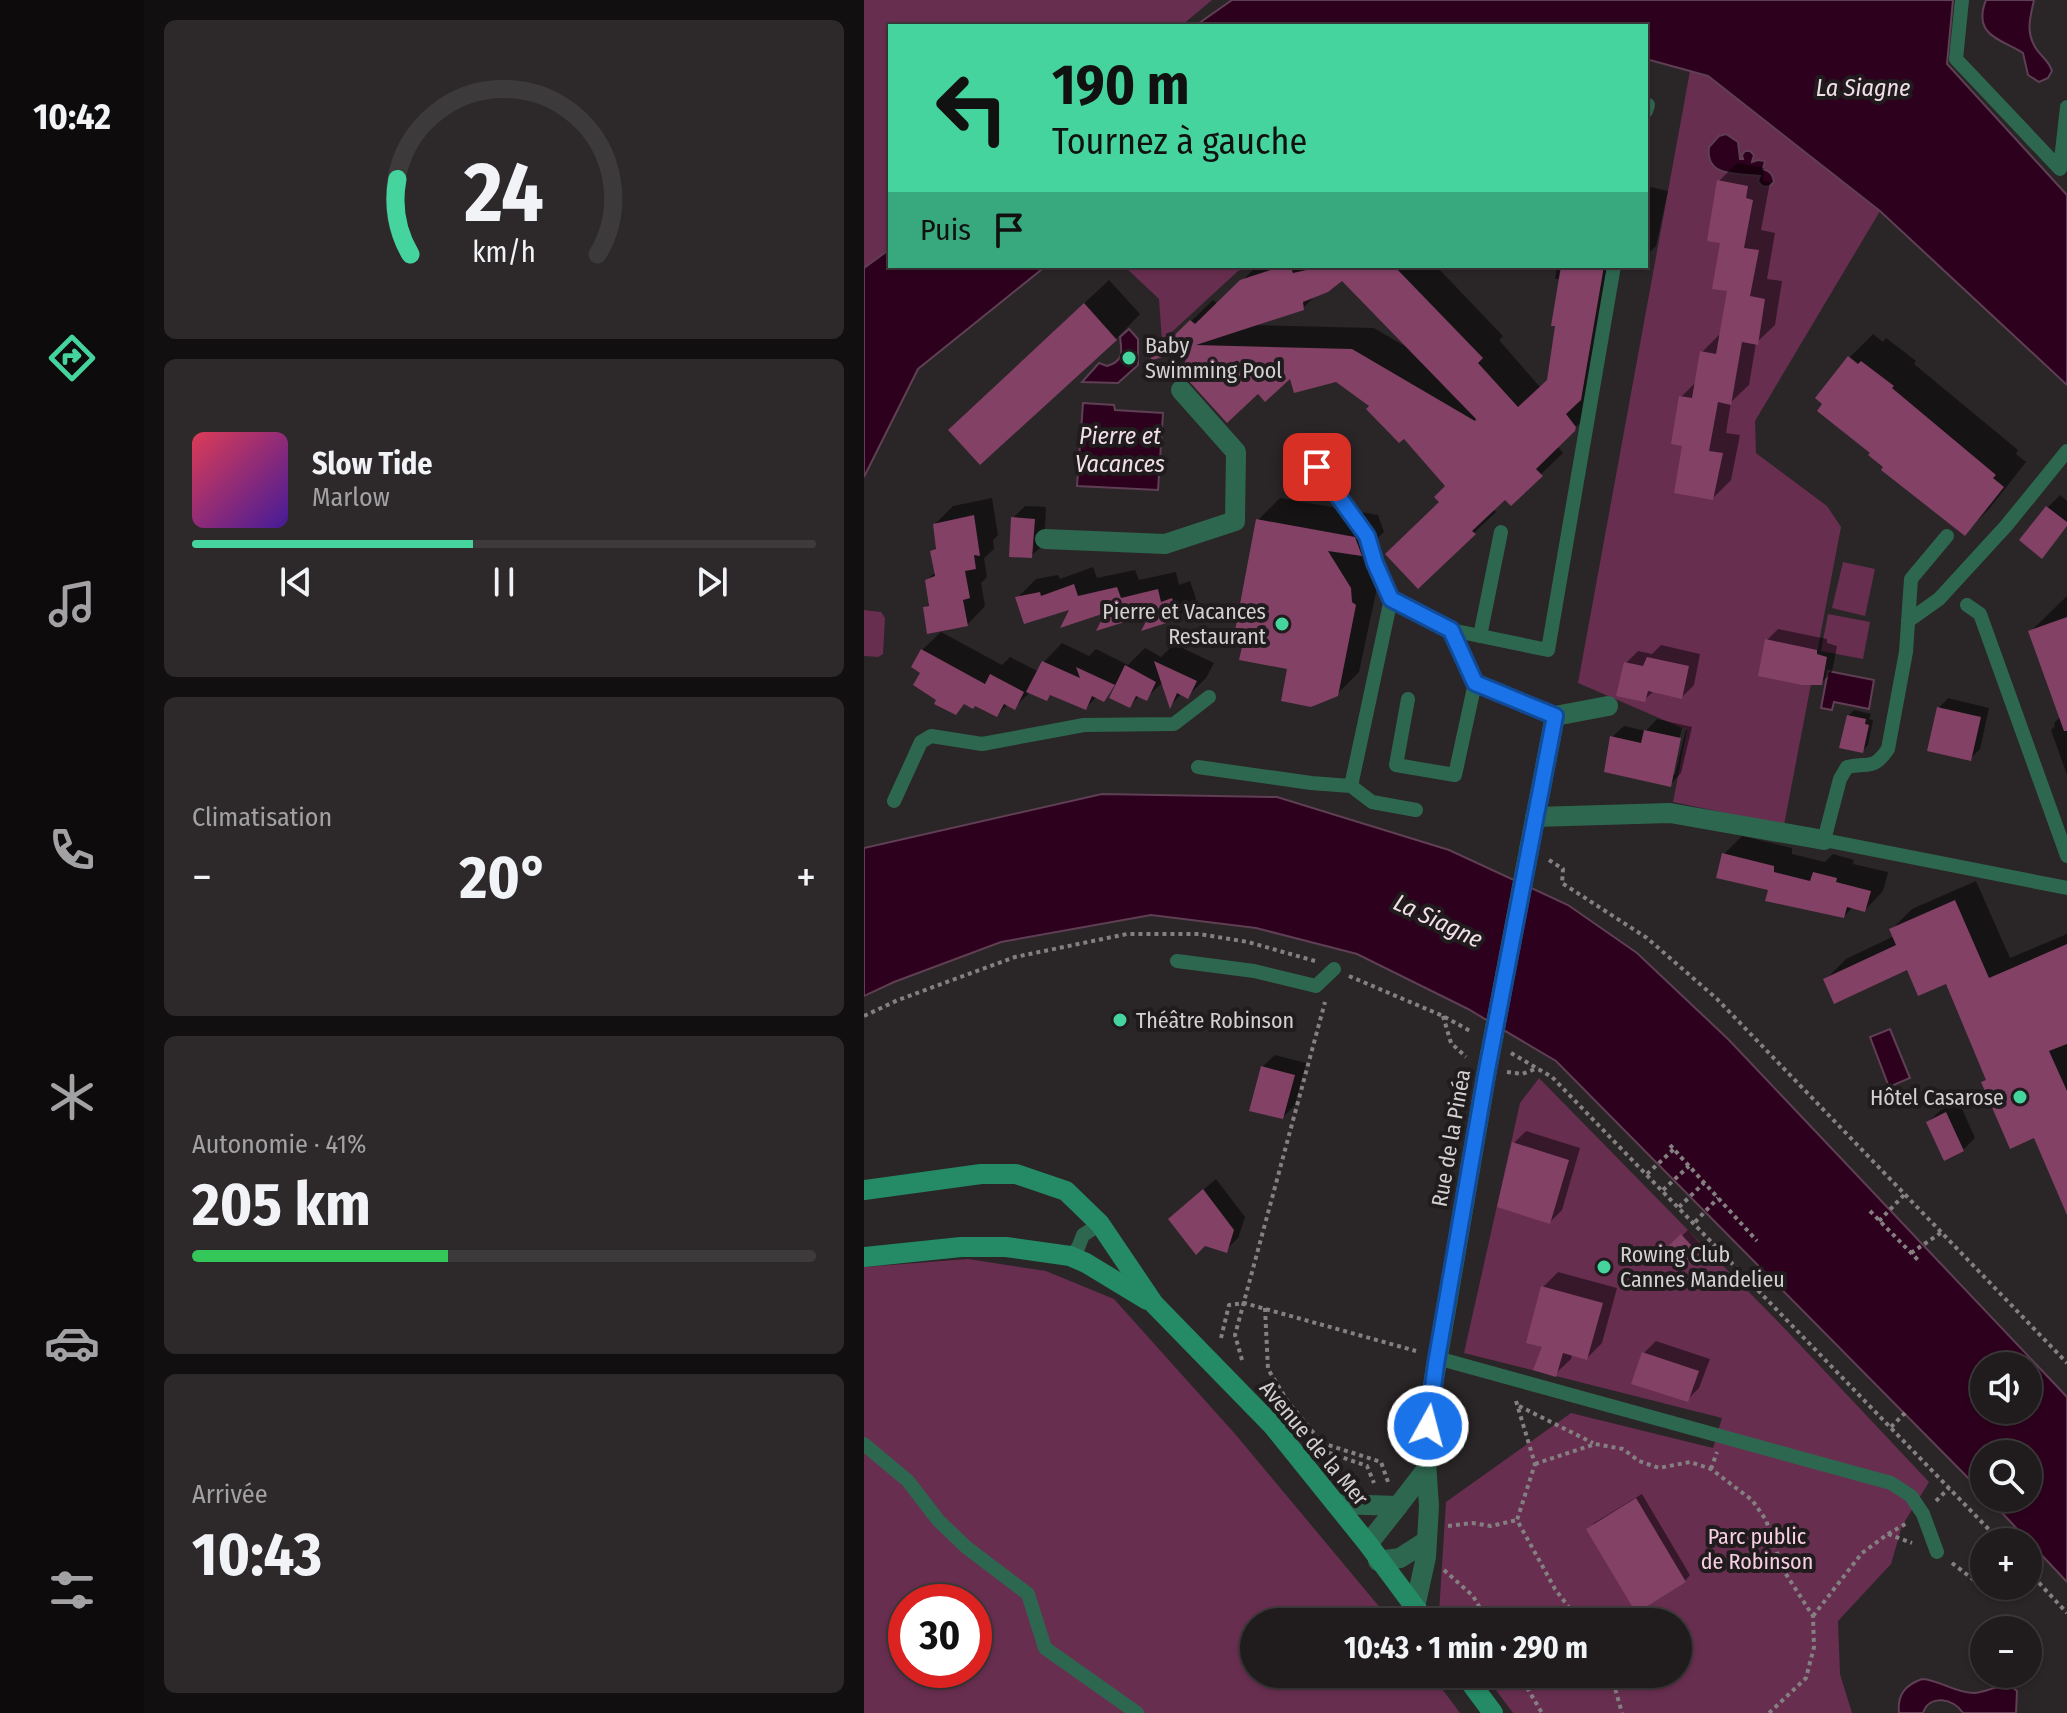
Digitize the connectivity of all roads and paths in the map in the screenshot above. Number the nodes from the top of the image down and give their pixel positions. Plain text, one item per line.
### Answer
1 (1962, 0) edge
2 (2067, 107) edge
3 (1614, 268) edge
4 (1181, 390) dead end
5 (2067, 451) edge
6 (1317, 467) dead end
7 (1501, 532) dead end
8 (1947, 536) dead end
9 (1045, 539) dead end
10 (1391, 599) junction
11 (1967, 605) dead end
12 (1908, 621) junction
13 (1451, 630) junction
14 (1480, 636) junction
15 (1475, 683) junction
16 (1209, 697) dead end
17 (1408, 699) dead end
18 (1608, 706) dead end
19 (1555, 716) junction
20 (1198, 767) dead end
21 (1351, 786) junction
22 (894, 801) dead end
23 (1416, 810) dead end
24 (1535, 817) junction
25 (1824, 840) junction
26 (2067, 856) edge
27 (1562, 883) dead end
28 (2067, 888) edge
29 (1177, 961) dead end
30 (1334, 969) junction
31 (864, 1016) edge
32 (1443, 1016) junction
33 (1484, 1038) dead end
34 (1511, 1053) dead end
35 (1539, 1068) junction
36 (1487, 1070) junction
37 (1689, 1166) junction
38 (1647, 1174) junction
39 (1704, 1183) junction
40 (864, 1190) edge
41 (1663, 1190) junction
42 (1904, 1195) junction
43 (1718, 1198) junction
44 (1679, 1207) junction
45 (1870, 1211) dead end
46 (1879, 1221) junction
47 (1694, 1223) junction
48 (1100, 1224) junction
49 (1942, 1232) junction
50 (1757, 1241) dead end
51 (1911, 1253) junction
52 (1070, 1256) junction
53 (864, 1257) edge
54 (1919, 1261) dead end
55 (1244, 1303) junction
56 (1154, 1304) junction
57 (1265, 1308) junction
58 (1221, 1338) dead end
59 (1437, 1358) junction
60 (2067, 1363) edge
61 (1249, 1370) dead end
62 (1512, 1378) junction
63 (1517, 1405) junction
64 (1905, 1413) dead end
65 (1891, 1427) junction
66 (864, 1444) edge
67 (1595, 1444) junction
68 (1315, 1448) dead end
69 (1535, 1464) junction
70 (1425, 1471) junction
71 (1374, 1484) dead end
72 (1336, 1504) junction
73 (1398, 1506) junction
74 (1517, 1520) junction
75 (1988, 1528) edge
76 (1426, 1536) junction
77 (1373, 1552) junction
78 (1937, 1552) junction
79 (1436, 1564) dead end
80 (1970, 1577) edge
81 (2042, 1586) edge
82 (1415, 1608) edge
83 (1421, 1608) edge
84 (1480, 1608) edge
85 (1569, 1608) edge
86 (2067, 1613) edge
87 (1813, 1616) junction
88 (1474, 1688) edge
89 (1527, 1688) edge
90 (1615, 1688) edge
91 (1137, 1713) edge
92 (1493, 1713) edge
93 (1542, 1713) edge
94 (1622, 1713) edge
95 (1769, 1713) edge

1 - 2 lane
3 - 14 lane
4 - 9 street
5 - 12 lane
6 - 10 lane
7 - 14 lane
8 - 12 lane
10 - 13 lane
10 - 21 lane
11 - 26 lane
12 - 25 lane
13 - 14 lane
13 - 15 lane
15 - 17 lane
15 - 19 lane
16 - 22 lane
18 - 19 street
19 - 24 street, Rue de la Pinéa
20 - 21 lane
21 - 23 lane
24 - 25 street
24 - 36 street, Rue de la Pinéa, bridge
25 - 28 lane
27 - 42 path
29 - 30 lane
30 - 31 path
30 - 32 path
30 - 55 path
32 - 33 path
32 - 36 path
34 - 35 path
35 - 36 path
35 - 38 path
36 - 59 street, Rue de la Pinéa
37 - 38 path
37 - 39 path
37 - 41 path
38 - 41 path
39 - 43 path
39 - 44 path
40 - 48 main road, Avenue de la Mer
41 - 44 path
42 - 46 path
42 - 49 path
43 - 47 path
43 - 50 path
44 - 47 path
45 - 46 path
46 - 51 path
47 - 65 path
48 - 52 lane
48 - 56 main road, Avenue de la Mer
49 - 51 path
49 - 60 path
51 - 54 path
52 - 53 main road, Avenue de la Mer
52 - 56 main road, Avenue de la Mer
55 - 57 path
55 - 58 path
55 - 61 path
56 - 72 main road, Avenue de la Mer
57 - 59 path
57 - 73 path
59 - 62 lane
59 - 70 street, Rue de la Pinéa
62 - 63 path
62 - 78 lane
63 - 67 path
63 - 69 path
64 - 65 path
65 - 75 path
66 - 91 lane
67 - 69 path
67 - 87 path
68 - 71 path
69 - 74 path
70 - 73 street
70 - 76 street, Rue de la Pinéa
72 - 73 street
72 - 77 main road, Avenue de la Mer
73 - 77 street
74 - 76 path
74 - 85 path
76 - 77 street
76 - 83 street, Rue de la Pinéa
77 - 82 main road, Avenue de la Mer
78 - 80 path
78 - 87 path
79 - 84 path
81 - 86 path
87 - 95 path
88 - 92 main road
89 - 93 path
90 - 94 path

